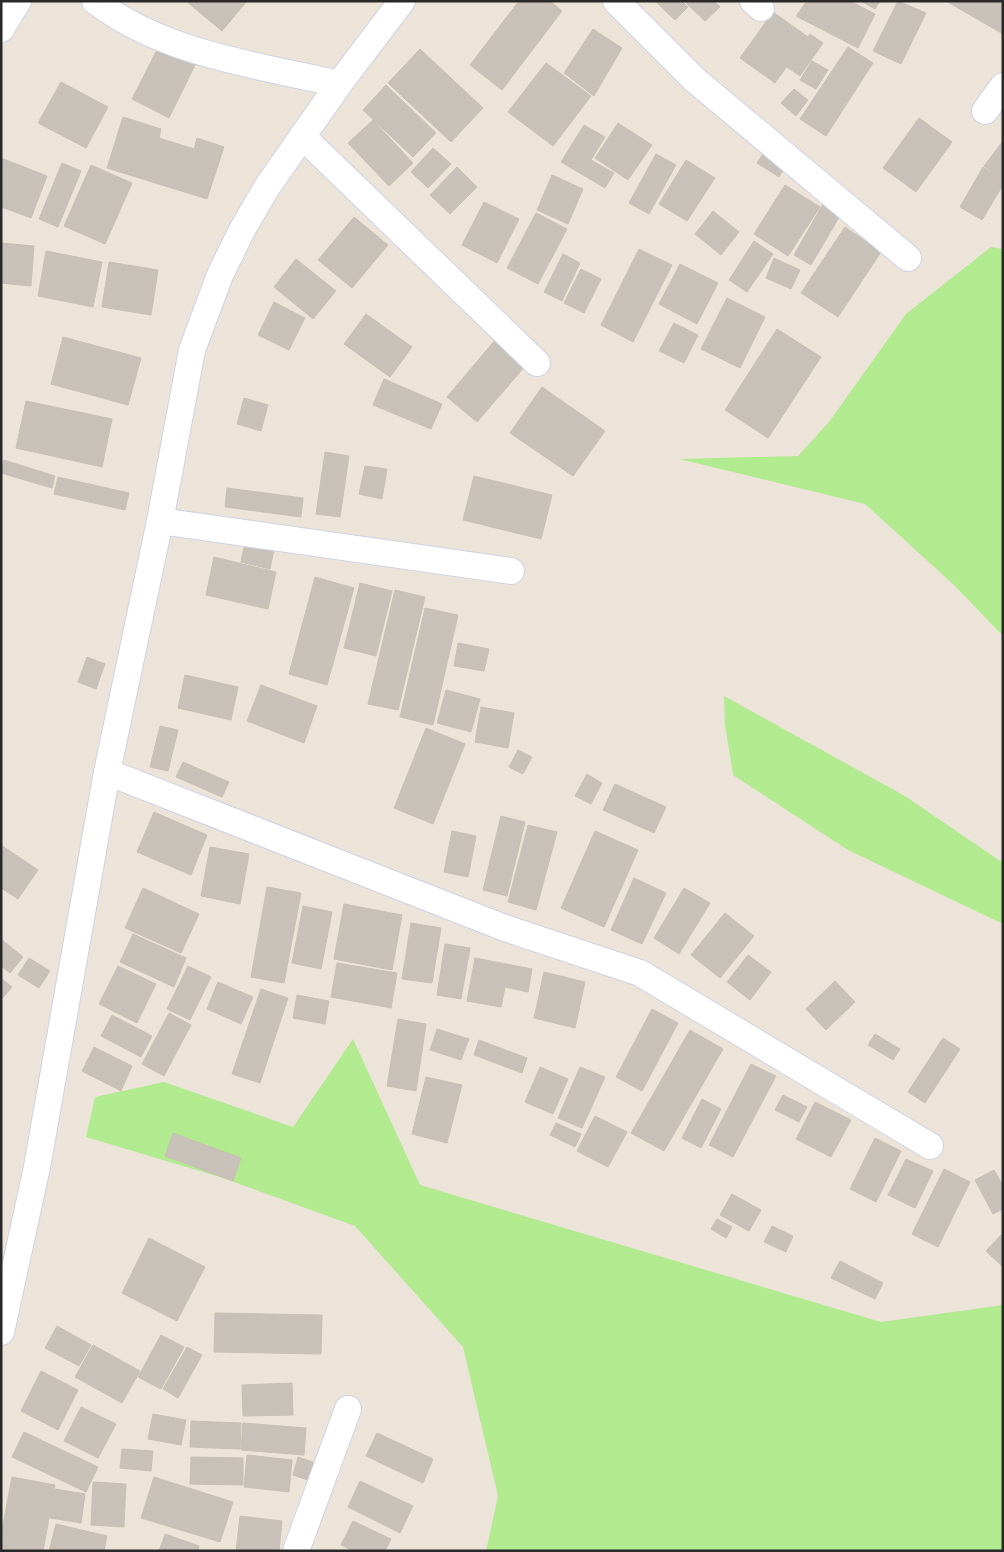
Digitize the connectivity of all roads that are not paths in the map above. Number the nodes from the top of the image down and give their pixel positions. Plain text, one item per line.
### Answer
1 (18, 1) edge
2 (95, 1) edge
3 (402, 1) edge
4 (616, 1) edge
5 (1, 29) edge
6 (339, 84) junction
7 (1003, 86) edge
8 (985, 111) dead end
9 (302, 136) junction
10 (908, 258) dead end
11 (538, 363) dead end
12 (160, 521) junction
13 (511, 571) dead end
14 (107, 772) junction
15 (930, 1146) dead end
16 (1, 1332) edge
17 (348, 1409) dead end
18 (296, 1551) edge

1 - 5 street
2 - 6 street
3 - 6 street
4 - 10 street
6 - 9 street
7 - 8 street
9 - 11 street
9 - 12 street
12 - 13 street
12 - 14 street
14 - 15 street
14 - 16 street
17 - 18 street

